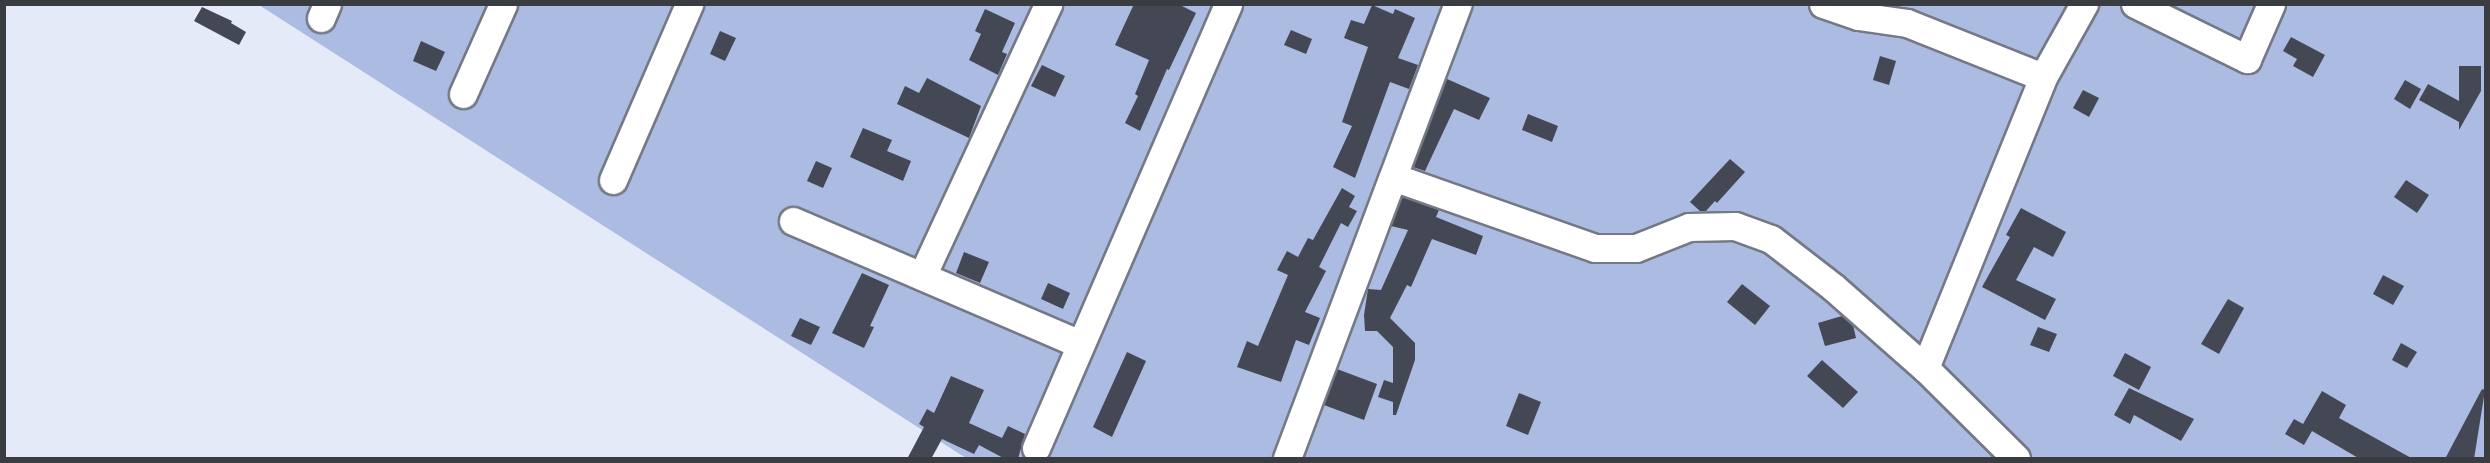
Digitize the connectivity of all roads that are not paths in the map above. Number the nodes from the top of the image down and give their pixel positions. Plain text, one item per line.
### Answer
1 (503, 4) edge
2 (689, 4) edge
3 (1048, 4) edge
4 (1228, 4) edge
5 (1458, 4) edge
6 (1823, 4) edge
7 (2084, 4) edge
8 (2135, 4) edge
9 (2271, 4) edge
10 (1910, 14) edge
11 (2043, 77) junction
12 (464, 94) dead end
13 (1393, 177) junction
14 (613, 180) dead end
15 (794, 221) dead end
16 (922, 276) junction
17 (1080, 344) junction
18 (1925, 368) junction
19 (1036, 448) dead end
20 (1287, 459) edge
21 (2016, 459) edge

1 - 12 street
2 - 14 street
3 - 16 street
4 - 17 street
5 - 13 street
6 - 10 street
7 - 11 street
8 - 9 street
10 - 11 street
11 - 18 street
13 - 18 street
13 - 20 street
15 - 16 street
16 - 17 street
17 - 19 street
18 - 21 street

